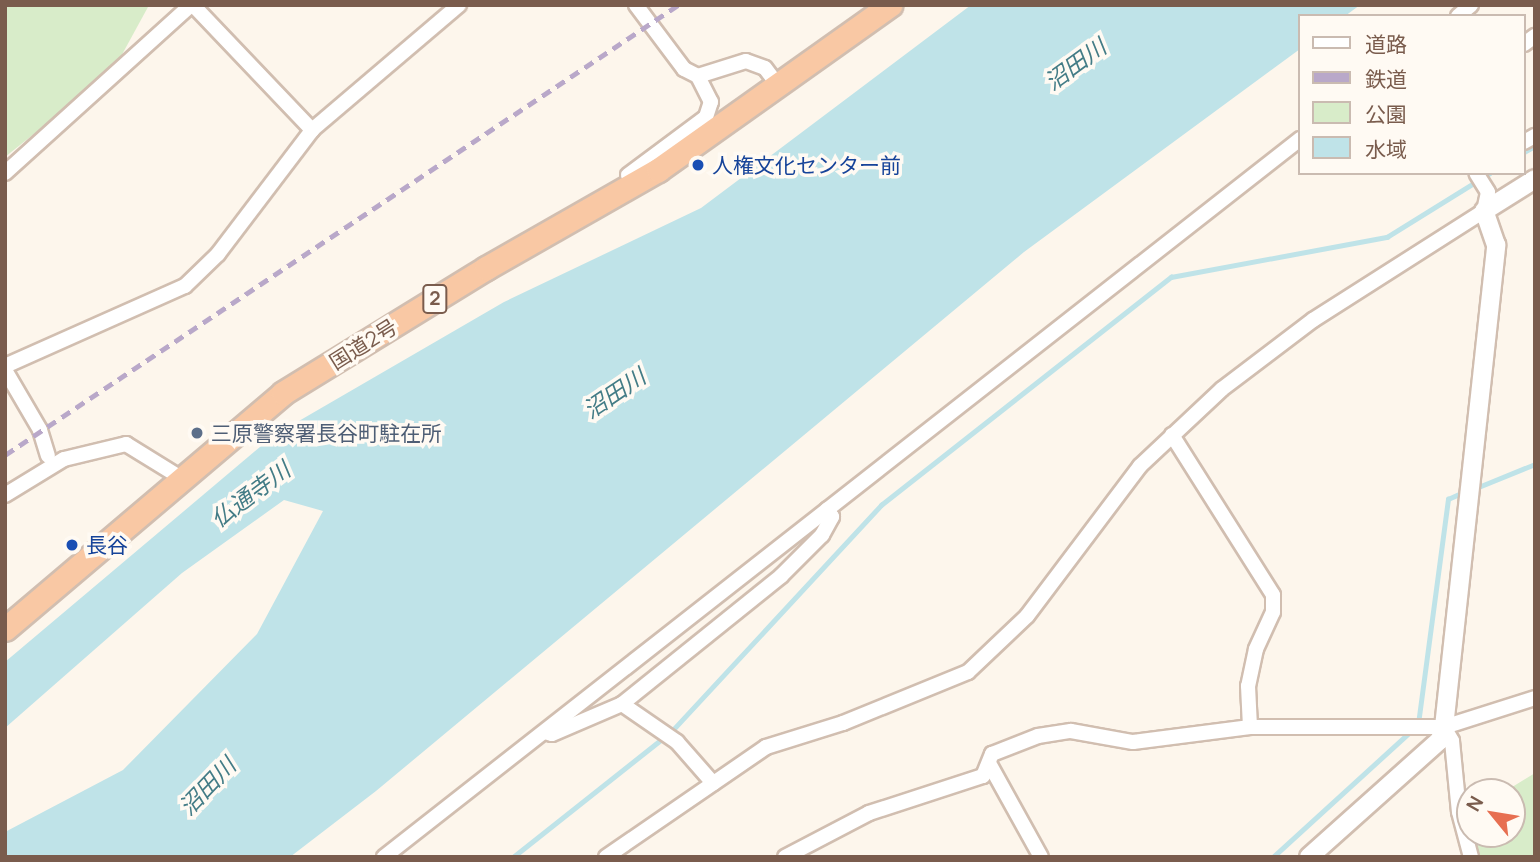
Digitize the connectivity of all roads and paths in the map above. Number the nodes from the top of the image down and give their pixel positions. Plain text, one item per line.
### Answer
1 (192, 5) edge
2 (459, 5) edge
3 (636, 5) edge
4 (890, 5) edge
5 (698, 76) junction
6 (778, 85) junction
7 (312, 131) junction
8 (1298, 141) edge
9 (5, 173) edge
10 (1477, 175) edge
11 (1535, 179) edge
12 (610, 197) junction
13 (1484, 211) junction
14 (5, 368) edge
15 (1172, 435) junction
16 (86, 452) junction
17 (48, 456) junction
18 (181, 478) junction
19 (10, 492) edge
20 (827, 509) junction
21 (5, 629) edge
22 (1535, 698) edge
23 (622, 704) junction
24 (1251, 727) junction
25 (1444, 727) junction
26 (544, 732) junction
27 (990, 765) junction
28 (713, 783) junction
29 (384, 857) edge
30 (606, 857) edge
31 (785, 857) edge
32 (1041, 857) edge
33 (1309, 857) edge
34 (1471, 857) edge

1 - 7 street
1 - 9 street
2 - 7 street
3 - 5 street
4 - 6 highway, 国道2号 / 2
5 - 6 street
5 - 12 street
6 - 12 highway, 国道2号 / 2
7 - 14 street
8 - 20 street
10 - 13 street
11 - 13 street
12 - 18 highway, 国道2号 / 2
13 - 15 street
13 - 25 street
14 - 17 street
15 - 24 street
15 - 28 street
16 - 17 street
16 - 18 street
16 - 19 street
17 - 19 street
18 - 21 highway, 国道2号 / 2
20 - 23 street
20 - 26 street
22 - 25 street
23 - 26 street
23 - 28 street
24 - 25 street
24 - 27 street
25 - 33 street
25 - 34 street
26 - 29 street
27 - 31 street
27 - 32 street
28 - 30 street

